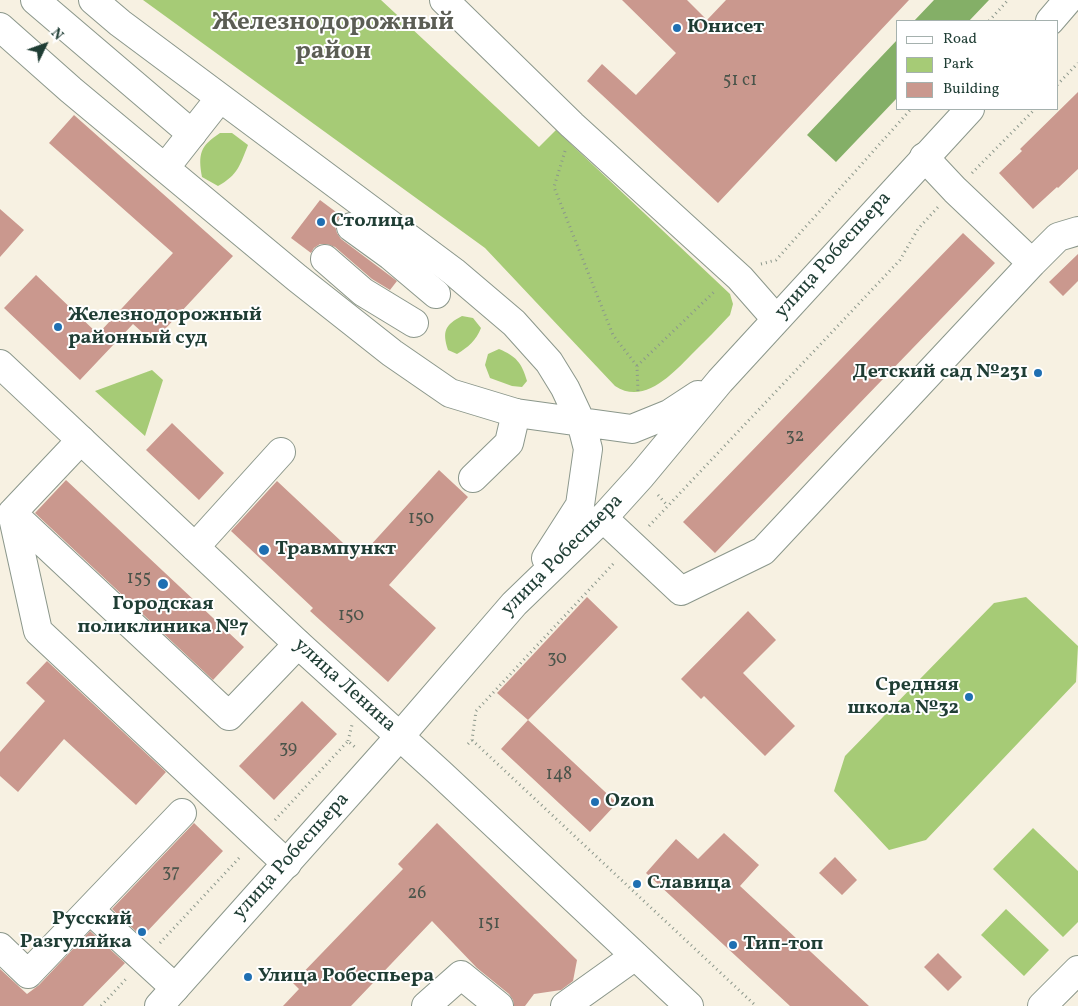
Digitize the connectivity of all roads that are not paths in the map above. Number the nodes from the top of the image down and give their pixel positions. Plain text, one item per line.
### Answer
1 (35, 0) edge
2 (93, 0) edge
3 (444, 0) edge
4 (1068, 0) edge
5 (1051, 20) edge
6 (0, 27) edge
7 (220, 98) junction
8 (969, 110) edge
9 (192, 134) junction
10 (924, 157) junction
11 (165, 168) junction
12 (356, 199) junction
13 (351, 227) junction
14 (1078, 231) edge
15 (325, 259) junction
16 (1032, 263) junction
17 (454, 272) junction
18 (297, 278) junction
19 (436, 294) junction
20 (776, 319) junction
21 (414, 323) junction
22 (392, 353) junction
23 (0, 364) edge
24 (720, 381) junction
25 (516, 413) junction
26 (581, 422) junction
27 (81, 440) junction
28 (282, 452) dead end
29 (473, 478) dead end
30 (12, 513) junction
31 (603, 518) junction
32 (194, 547) junction
33 (514, 604) junction
34 (298, 644) junction
35 (400, 736) junction
36 (182, 813) dead end
37 (286, 864) junction
38 (90, 910) junction
39 (0, 947) edge
40 (635, 956) junction
41 (1078, 970) edge
42 (167, 997) edge
43 (426, 1006) edge
44 (500, 1006) edge
45 (565, 1006) edge
46 (689, 1006) edge
47 (1042, 1006) edge

1 - 9 main road
2 - 7 main road
3 - 20 main road
4 - 5 main road
6 - 11 main road
7 - 9 main road
7 - 12 main road
8 - 10 main road, улица Робеспьера
9 - 11 main road
10 - 16 main road
10 - 20 main road, улица Робеспьера
11 - 18 main road
12 - 13 main road
12 - 17 main road
13 - 15 main road
13 - 19 main road
14 - 16 main road
15 - 18 main road
15 - 21 main road
16 - 31 main road
17 - 19 main road
17 - 26 main road
18 - 22 main road
19 - 21 main road
20 - 24 main road, улица Робеспьера
21 - 22 main road
22 - 25 main road
23 - 27 main road, улица Ленина
24 - 26 main road
24 - 31 main road, улица Робеспьера
25 - 26 main road
25 - 29 main road
26 - 33 main road
27 - 30 main road
27 - 32 main road, улица Ленина
28 - 32 main road
30 - 34 main road
30 - 37 main road
31 - 33 main road, улица Робеспьера
32 - 34 main road, улица Ленина
33 - 35 main road, улица Робеспьера
34 - 35 main road, улица Ленина
35 - 37 main road, улица Робеспьера
35 - 40 main road, улица Ленина
36 - 38 main road
37 - 42 main road, улица Робеспьера
38 - 39 main road
38 - 42 main road
40 - 45 main road
40 - 46 main road, улица Ленина
41 - 47 main road
43 - 44 main road

